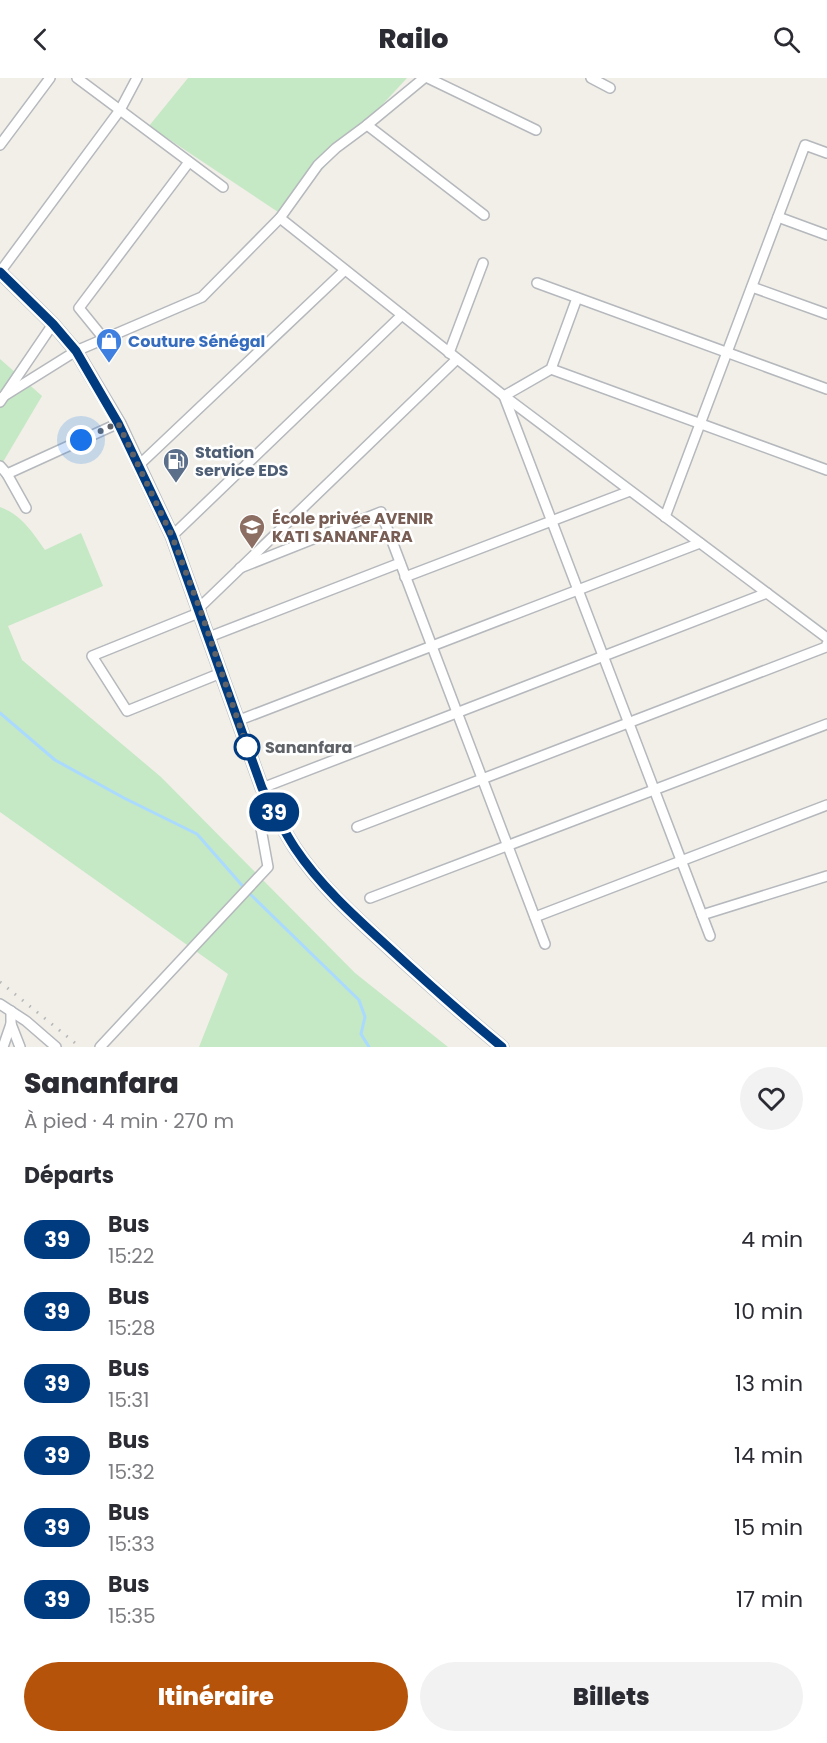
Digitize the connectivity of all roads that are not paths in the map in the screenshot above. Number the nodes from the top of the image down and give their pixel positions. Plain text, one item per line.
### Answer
1 (50, 78) edge
2 (77, 78) edge
3 (136, 78) edge
4 (426, 78) edge
5 (591, 78) edge
6 (610, 88) dead end
7 (120, 110) junction
8 (367, 125) junction
9 (536, 130) dead end
10 (0, 145) edge
11 (827, 153) edge
12 (189, 162) junction
13 (223, 187) dead end
14 (484, 215) dead end
15 (778, 217) junction
16 (280, 218) junction
17 (827, 235) edge
18 (483, 263) dead end
19 (345, 270) junction
20 (0, 272) edge
21 (537, 283) dead end
22 (752, 287) junction
23 (577, 298) junction
24 (827, 314) edge
25 (402, 315) junction
26 (53, 324) junction
27 (105, 340) junction
28 (76, 351) junction
29 (727, 353) junction
30 (453, 356) junction
31 (551, 369) junction
32 (827, 389) edge
33 (504, 396) junction
34 (2, 399) edge
35 (118, 423) junction
36 (701, 424) junction
37 (139, 465) junction
38 (0, 466) edge
39 (827, 470) edge
40 (7, 474) junction
41 (630, 491) junction
42 (26, 508) dead end
43 (665, 517) junction
44 (551, 521) junction
45 (172, 536) junction
46 (700, 543) junction
47 (400, 563) junction
48 (240, 568) junction
49 (405, 577) junction
50 (578, 590) junction
51 (767, 593) junction
52 (200, 610) junction
53 (209, 637) junction
54 (827, 638) edge
55 (827, 644) edge
56 (432, 646) junction
57 (603, 656) junction
58 (221, 673) junction
59 (457, 712) junction
60 (237, 721) junction
61 (628, 723) junction
62 (827, 724) edge
63 (482, 779) junction
64 (654, 789) junction
65 (264, 792) junction
66 (827, 805) edge
67 (357, 827) dead end
68 (508, 845) junction
69 (681, 861) junction
70 (827, 876) edge
71 (370, 898) dead end
72 (702, 915) junction
73 (535, 917) junction
74 (710, 936) dead end
75 (545, 944) dead end
76 (0, 1004) edge
77 (11, 1011) junction
78 (11, 1024) junction
79 (3, 1047) edge
80 (20, 1047) edge
81 (56, 1047) edge
82 (100, 1047) edge
83 (502, 1047) edge

1 - 10 street
2 - 7 street
3 - 7 street
4 - 8 street
4 - 9 street
5 - 6 street
7 - 12 street
7 - 20 street
8 - 14 street
8 - 16 street
11 - 15 street
12 - 13 street
12 - 27 street
15 - 17 street
15 - 22 street
16 - 19 street
16 - 27 street
18 - 30 street
19 - 25 street
19 - 37 street
20 - 26 main road
21 - 23 street
22 - 24 street
22 - 29 street
23 - 29 street
23 - 31 street
25 - 30 street
25 - 45 street
26 - 28 main road
26 - 34 street
27 - 28 street
28 - 34 street
28 - 35 main road
29 - 32 street
29 - 36 street
30 - 33 street
30 - 48 street
31 - 33 street
31 - 36 street
33 - 41 street
33 - 44 street
35 - 37 main road
35 - 40 street
36 - 39 street
36 - 43 street
37 - 45 main road
38 - 40 street
40 - 42 street
41 - 43 street
41 - 44 street
43 - 46 street
44 - 49 street
44 - 50 street
45 - 52 main road
46 - 50 street
46 - 51 street
47 - 48 street
47 - 49 street
47 - 53 street
48 - 52 street
49 - 56 street
50 - 56 street
50 - 57 street
51 - 54 street
51 - 57 street
52 - 53 main road
52 - 58 street
53 - 58 main road
55 - 61 street
56 - 59 street
56 - 60 street
57 - 59 street
57 - 61 street
58 - 60 main road
59 - 63 street
59 - 65 street
60 - 65 main road
61 - 63 street
61 - 64 street
62 - 64 street
63 - 67 street
63 - 68 street
64 - 68 street
64 - 69 street
65 - 82 street
65 - 83 main road
66 - 69 street
68 - 71 street
68 - 73 street
69 - 72 street
69 - 73 street
70 - 72 street
72 - 74 street
73 - 75 street
76 - 77 street
77 - 78 street
77 - 81 street
78 - 79 street
78 - 80 street

